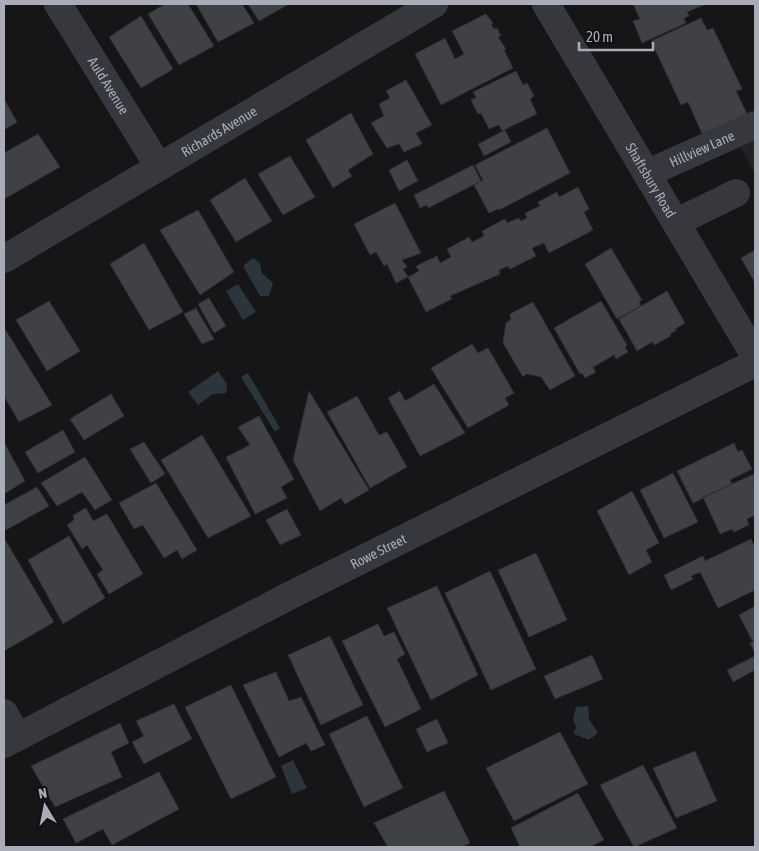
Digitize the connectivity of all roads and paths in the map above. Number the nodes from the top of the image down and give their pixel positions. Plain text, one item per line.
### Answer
1 (58, 4) edge
2 (434, 4) edge
3 (546, 4) edge
4 (755, 125) edge
5 (159, 167) junction
6 (648, 174) junction
7 (736, 193) dead end
8 (677, 222) junction
9 (4, 259) edge
10 (755, 356) edge
11 (755, 363) edge
12 (4, 713) edge
13 (11, 741) edge

1 - 5 street, Auld Avenue
2 - 5 street, Richards Avenue
3 - 6 street, Shaftsbury Road
4 - 6 street, Hillview Lane
5 - 9 street, Richards Avenue
6 - 8 street, Shaftsbury Road
7 - 8 street
8 - 10 street, Shaftsbury Road
11 - 13 street, Rowe Street
12 - 13 street

